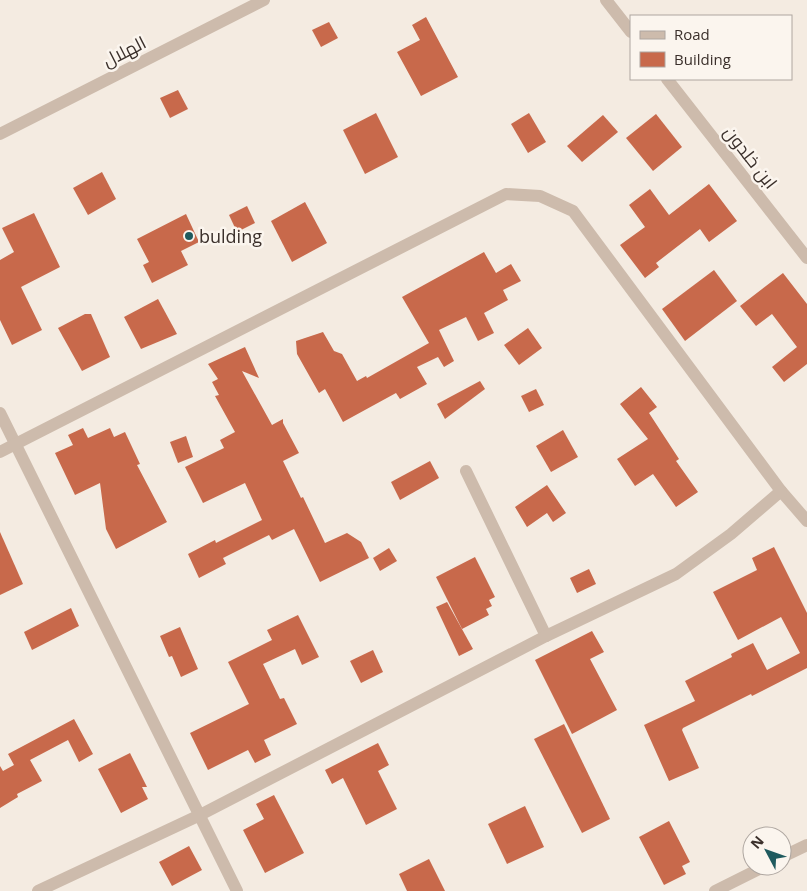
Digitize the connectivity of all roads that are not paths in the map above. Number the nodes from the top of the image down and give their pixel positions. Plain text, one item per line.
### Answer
1 (264, 0) edge
2 (606, 0) edge
3 (630, 31) edge
4 (668, 80) edge
5 (0, 134) edge
6 (807, 258) edge
7 (0, 413) edge
8 (16, 444) junction
9 (0, 452) edge
10 (466, 471) dead end
11 (781, 492) junction
12 (807, 521) edge
13 (546, 636) junction
14 (200, 815) junction
15 (807, 845) edge
16 (792, 853) edge
17 (745, 876) edge
18 (38, 891) edge
19 (237, 891) edge
20 (715, 891) edge

1 - 5 street, الهلال
2 - 3 street
4 - 6 street, ابن خلدون
7 - 8 street
8 - 9 street
8 - 11 street
8 - 14 street
10 - 13 street
11 - 12 street
11 - 13 street
13 - 14 street
14 - 18 street
14 - 19 street
15 - 16 street
17 - 20 street

